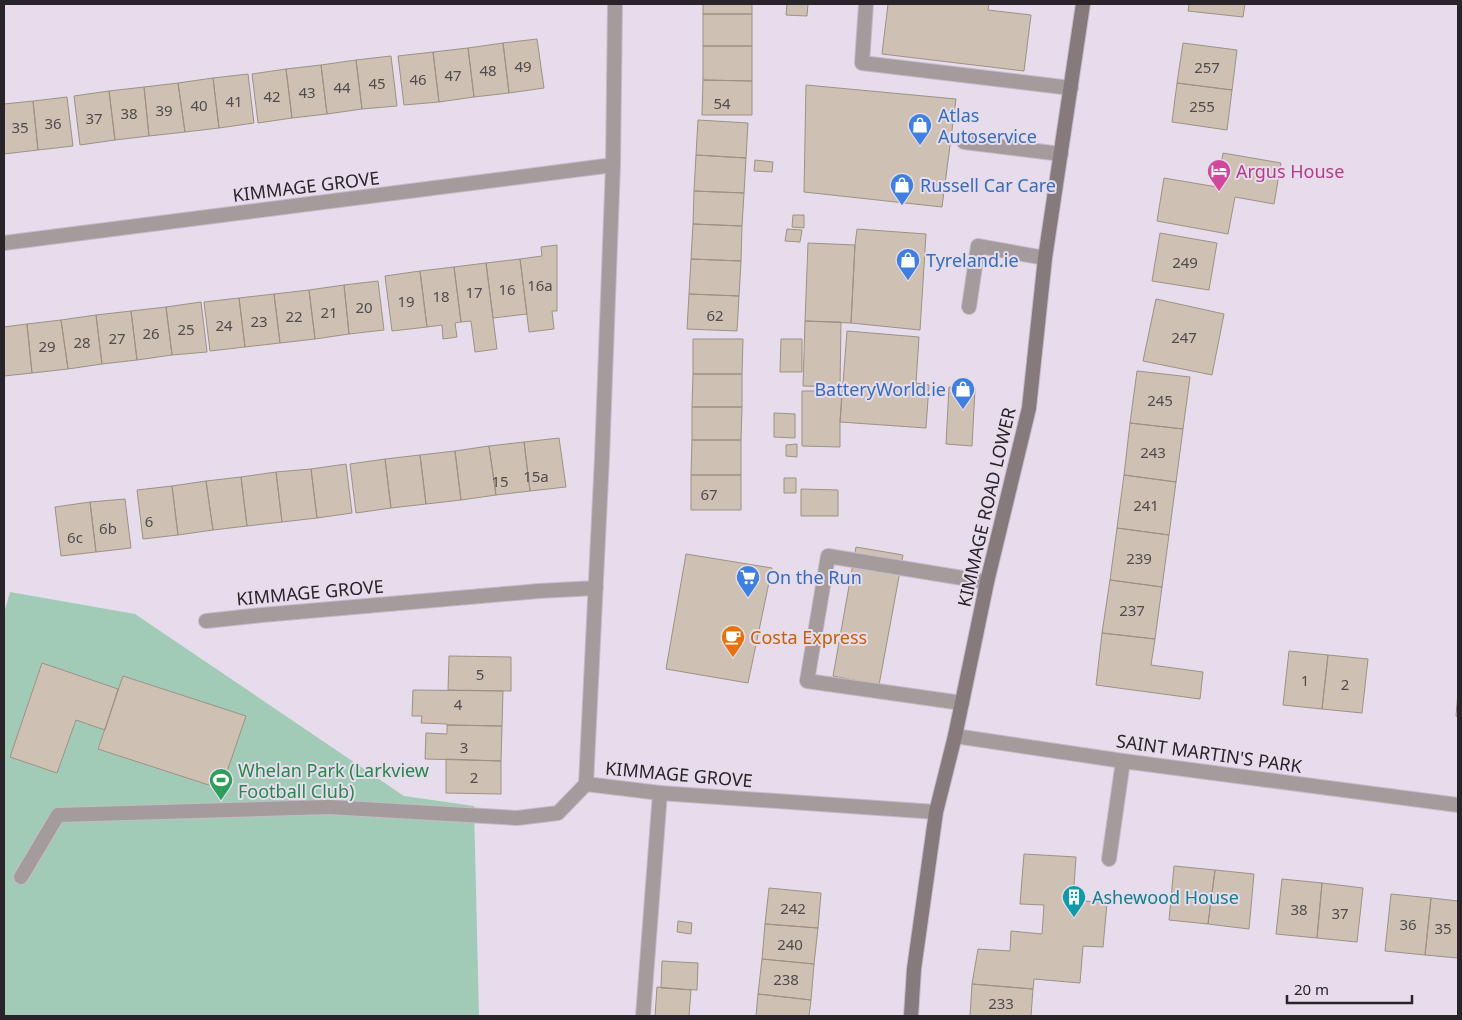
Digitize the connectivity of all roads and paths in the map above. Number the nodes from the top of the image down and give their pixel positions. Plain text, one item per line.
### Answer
1 (615, 4) edge
2 (866, 4) edge
3 (1083, 4) edge
4 (1071, 88) junction
5 (964, 142) dead end
6 (1061, 154) junction
7 (613, 165) junction
8 (4, 243) edge
9 (1045, 258) junction
10 (968, 307) dead end
11 (987, 582) junction
12 (596, 588) junction
13 (206, 621) dead end
14 (962, 703) junction
15 (955, 736) junction
16 (1123, 761) junction
17 (586, 784) junction
18 (660, 793) junction
19 (1458, 805) edge
20 (936, 812) junction
21 (1109, 859) dead end
22 (21, 877) dead end
23 (643, 1016) edge
24 (911, 1016) edge

1 - 7 street, KIMMAGE GROVE
2 - 4 street
3 - 4 main road, KIMMAGE ROAD LOWER
4 - 6 main road, KIMMAGE ROAD LOWER
5 - 6 street
6 - 9 main road, KIMMAGE ROAD LOWER
7 - 8 street, KIMMAGE GROVE
7 - 12 street, KIMMAGE GROVE
9 - 10 street
9 - 11 main road, KIMMAGE ROAD LOWER
11 - 14 main road, KIMMAGE ROAD LOWER
11 - 14 street
12 - 13 street, KIMMAGE GROVE
12 - 17 street, KIMMAGE GROVE
14 - 15 main road, KIMMAGE ROAD LOWER
15 - 16 street, SAINT MARTIN'S PARK
15 - 20 main road, KIMMAGE ROAD LOWER
16 - 19 street, SAINT MARTIN'S PARK
16 - 21 street
17 - 18 street, KIMMAGE GROVE
17 - 22 street
18 - 20 street, KIMMAGE GROVE
18 - 23 street
20 - 24 main road, KIMMAGE ROAD LOWER

